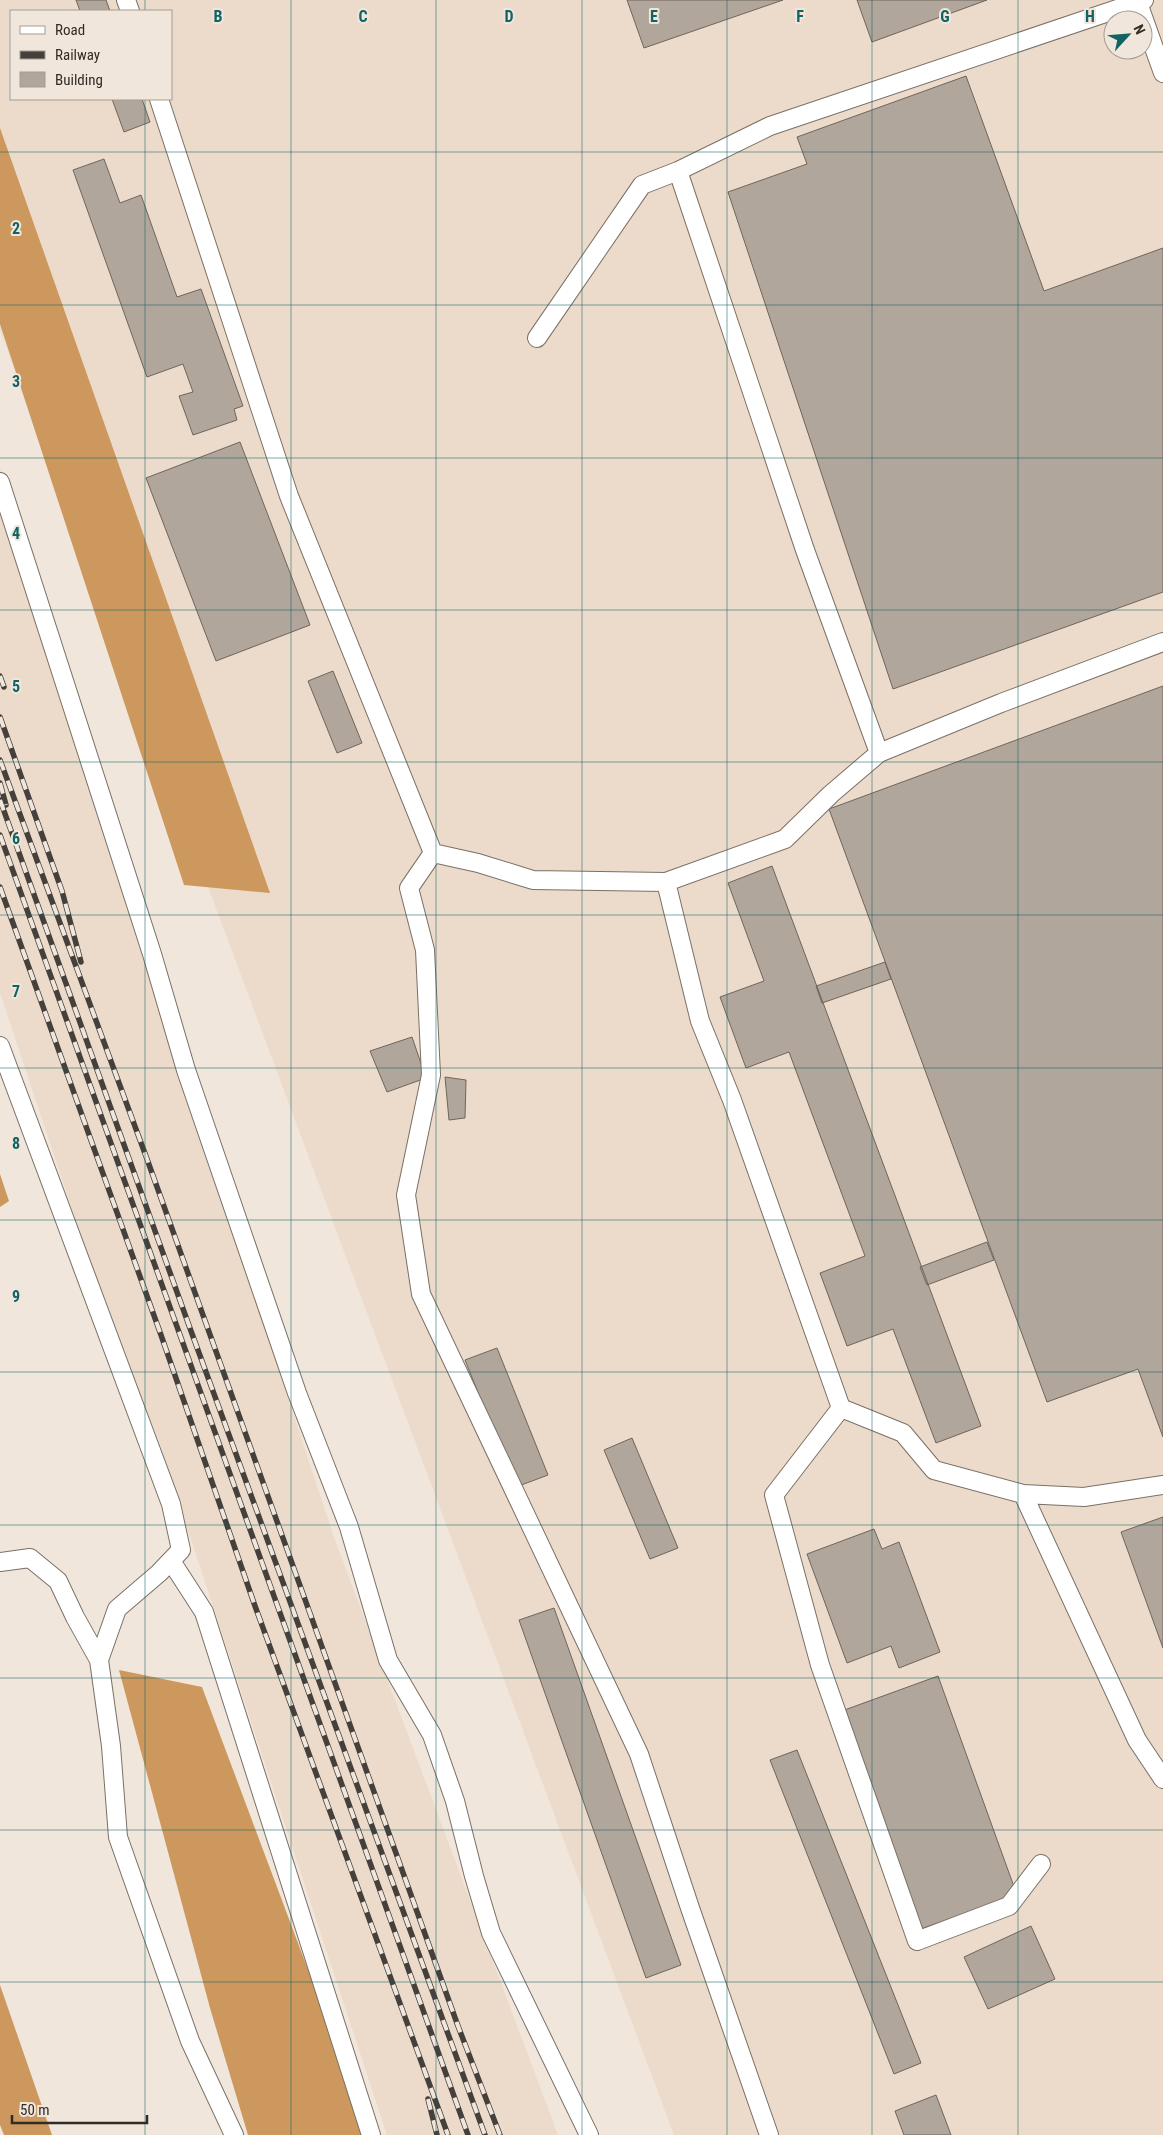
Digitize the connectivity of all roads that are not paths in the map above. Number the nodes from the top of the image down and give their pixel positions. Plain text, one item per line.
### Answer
1 (1140, 1) edge
2 (1163, 73) edge
3 (159, 100) edge
4 (678, 171) junction
5 (537, 338) dead end
6 (0, 482) edge
7 (1163, 642) edge
8 (879, 753) junction
9 (433, 853) junction
10 (666, 882) junction
11 (0, 1046) edge
12 (841, 1408) junction
13 (1163, 1485) edge
14 (1023, 1494) junction
15 (170, 1561) junction
16 (0, 1562) edge
17 (99, 1660) junction
18 (1163, 1779) edge
19 (1040, 1864) dead end
20 (234, 2135) edge
21 (372, 2135) edge
22 (589, 2135) edge
23 (769, 2135) edge

1 - 2 lane
1 - 4 lane
3 - 9 lane
4 - 5 lane
4 - 8 lane
6 - 22 lane
7 - 8 lane
8 - 10 lane
9 - 10 lane
9 - 23 lane
10 - 12 lane
11 - 15 lane
12 - 14 lane
12 - 19 lane
13 - 14 lane
14 - 18 lane
15 - 17 lane
15 - 21 lane
16 - 17 lane
17 - 20 lane

